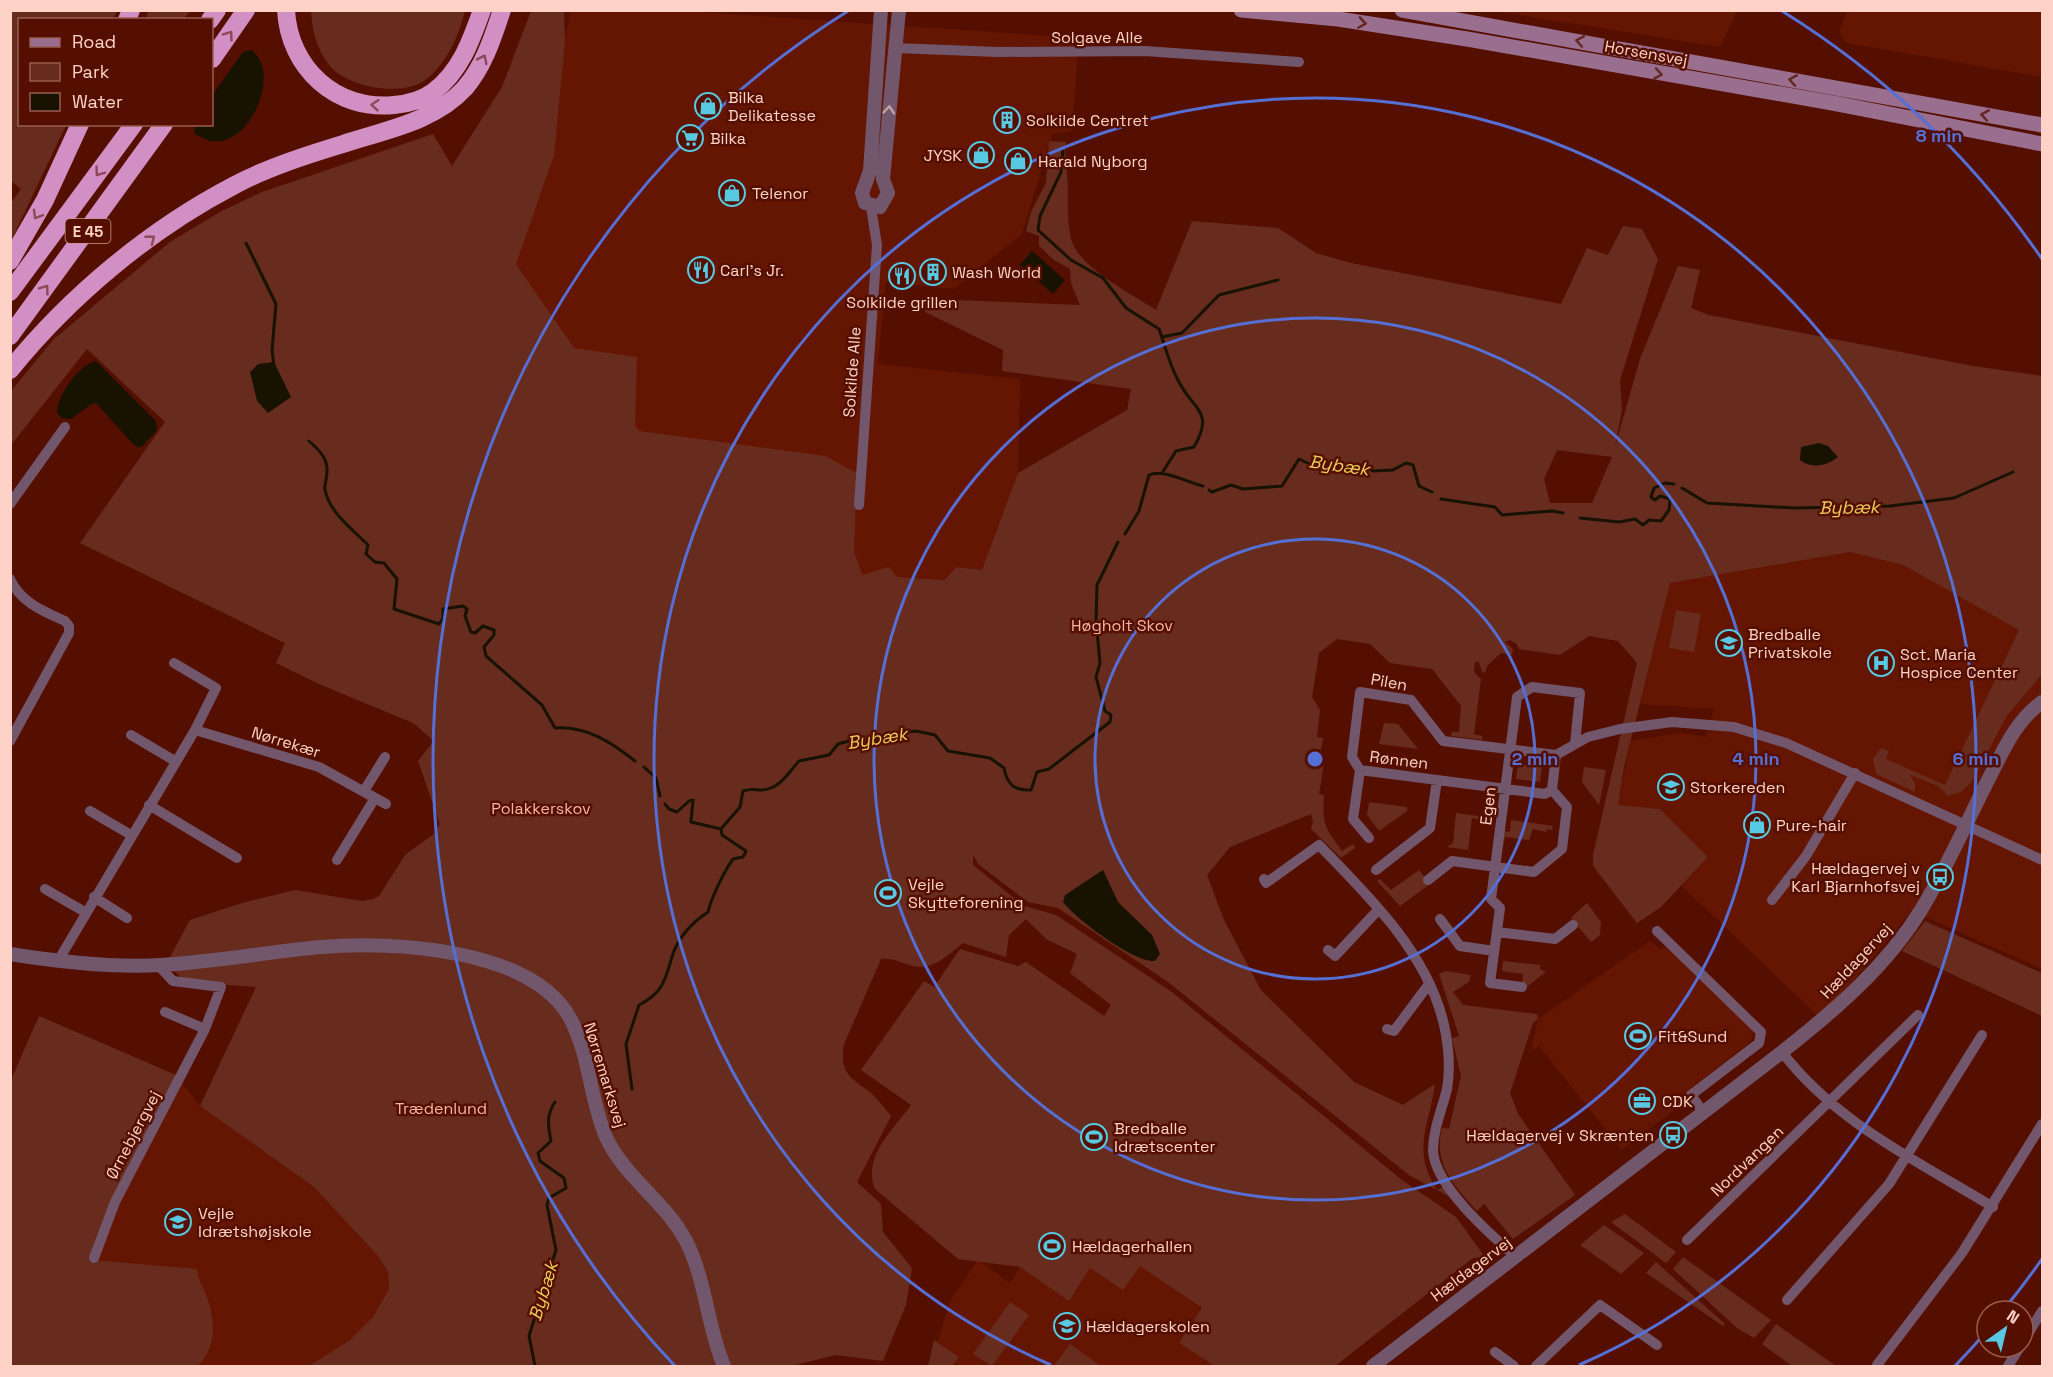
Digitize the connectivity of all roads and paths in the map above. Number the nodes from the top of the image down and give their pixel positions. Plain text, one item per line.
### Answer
1 (246, 10) edge
2 (286, 10) edge
3 (482, 10) edge
4 (502, 10) edge
5 (881, 10) edge
6 (899, 10) edge
7 (1241, 10) edge
8 (1402, 10) edge
9 (895, 48) junction
10 (213, 58) edge
11 (1299, 62) dead end
12 (2043, 125) edge
13 (80, 126) edge
14 (133, 126) edge
15 (163, 126) edge
16 (2043, 144) edge
17 (875, 207) junction
18 (10, 261) edge
19 (10, 292) edge
20 (10, 336) edge
21 (10, 370) edge
22 (65, 427) dead end
23 (10, 504) edge
24 (859, 505) dead end
25 (10, 579) edge
26 (174, 663) dead end
27 (2043, 702) edge
28 (195, 730) junction
29 (130, 735) dead end
30 (10, 741) edge
31 (1575, 744) junction
32 (1510, 750) junction
33 (1556, 755) junction
34 (385, 757) dead end
35 (175, 761) junction
36 (1360, 770) junction
37 (1855, 773) junction
38 (1437, 780) junction
39 (1505, 789) junction
40 (1551, 790) junction
41 (364, 791) junction
42 (375, 798) junction
43 (386, 804) dead end
44 (149, 805) junction
45 (90, 811) dead end
46 (1965, 825) junction
47 (131, 835) junction
48 (1369, 838) dead end
49 (237, 858) dead end
50 (337, 860) dead end
51 (2043, 860) edge
52 (1495, 867) junction
53 (1376, 870) dead end
54 (1264, 879) dead end
55 (1428, 880) dead end
56 (45, 890) dead end
57 (94, 897) junction
58 (1772, 900) dead end
59 (1379, 909) junction
60 (85, 912) junction
61 (127, 918) dead end
62 (1440, 919) dead end
63 (1573, 925) dead end
64 (1657, 931) dead end
65 (1497, 932) junction
66 (1328, 950) dead end
67 (1494, 951) junction
68 (10, 954) edge
69 (58, 961) junction
70 (158, 965) junction
71 (1429, 984) junction
72 (1522, 987) dead end
73 (165, 1012) dead end
74 (1918, 1015) dead end
75 (205, 1029) junction
76 (1387, 1029) dead end
77 (1982, 1035) dead end
78 (1782, 1052) junction
79 (1828, 1102) junction
80 (1703, 1112) junction
81 (2043, 1124) edge
82 (1908, 1155) junction
83 (1993, 1208) junction
84 (1687, 1240) dead end
85 (1515, 1256) junction
86 (94, 1258) dead end
87 (1787, 1300) dead end
88 (1658, 1346) dead end
89 (1494, 1352) dead end
90 (1877, 1365) dead end
91 (724, 1366) edge
92 (1373, 1366) edge
93 (1514, 1366) edge
94 (1536, 1366) edge

10 -> 1 highway
3 -> 2 highway
21 -> 4 highway
5 - 17 street, Solkilde Alle
6 - 9 street, Solkilde Alle
7 -> 16 main road, Horsensvej
12 -> 8 main road, Horsensvej
9 - 11 street, Solgave Alle
17 -> 9 street, Solkilde Alle
13 -> 18 highway
14 -> 19 highway, E 45
20 -> 15 highway, E 45
17 - 24 street, Solkilde Alle
22 - 23 street
25 - 30 street
26 - 28 street
27 - 46 street, Hældagervej
28 - 35 street
28 - 41 street, Nørrekær
29 - 35 street
31 - 32 street, Egen
31 - 33 street
31 - 37 street
32 - 33 street
32 - 36 street, Pilen
32 - 39 street, Egen
33 - 40 street
34 - 41 street
35 - 44 street
36 - 38 street, Rønnen
36 - 48 street, Rønnen
37 - 46 street
37 - 58 street
38 - 39 street, Rønnen
38 - 53 street, Rønnen
39 - 40 street, Rønnen
39 - 52 street, Egen
40 - 52 street
41 - 42 street, Nørrekær
42 - 43 street, Nørrekær
42 - 50 street
44 - 47 street
44 - 49 street
45 - 47 street
46 - 51 street
46 - 78 street, Hældagervej
47 - 57 street
52 - 55 street
52 - 65 street, Egen
54 - 59 street
56 - 60 street
57 - 60 street
57 - 61 street
59 - 66 street
59 - 71 street
60 - 69 street
62 - 67 street
63 - 65 street
64 - 80 street
65 - 67 street, Egen
67 - 72 street, Egen
68 - 69 street, Nørremarksvej
69 - 70 street, Nørremarksvej
70 - 75 street, Ørnebjergvej
70 - 91 street, Nørremarksvej
71 - 76 street
71 - 85 street
73 - 75 street
74 - 79 street, Nordvangen
75 - 86 street, Ørnebjergvej
77 - 82 street
78 - 79 street
78 - 80 street, Hældagervej
79 - 82 street
79 - 84 street, Nordvangen
80 - 85 street, Hældagervej
81 - 83 street
82 - 83 street
82 - 87 street
83 - 90 street
85 - 92 street, Hældagervej
88 - 94 street
89 - 93 street

